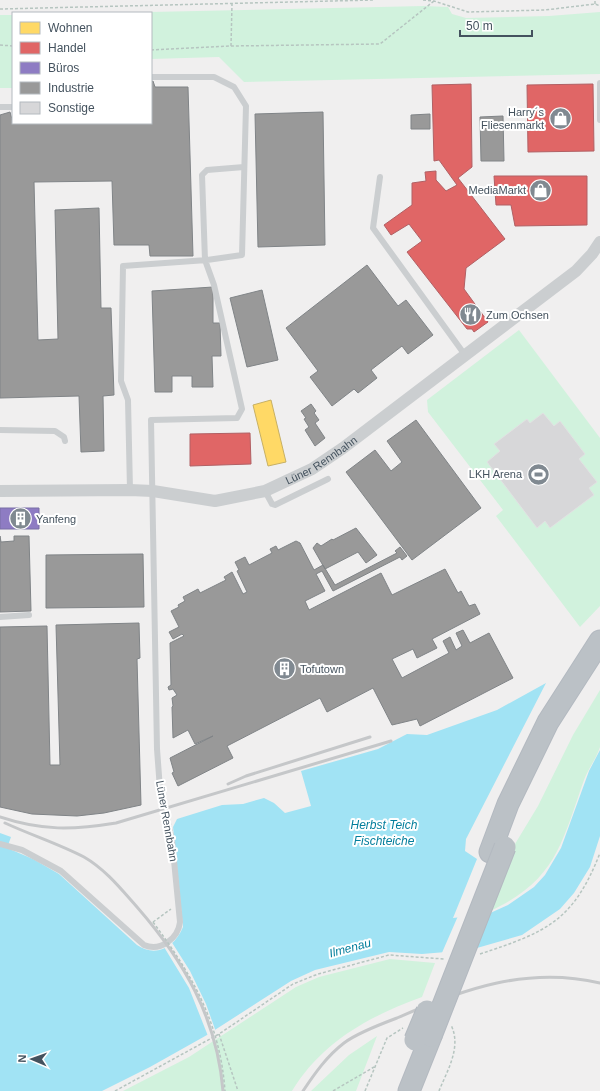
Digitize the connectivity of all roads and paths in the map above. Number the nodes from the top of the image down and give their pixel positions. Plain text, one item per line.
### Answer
1 (374, 0) edge
2 (423, 0) edge
3 (434, 0) edge
4 (595, 0) edge
5 (232, 4) junction
6 (595, 4) junction
7 (600, 6) edge
8 (0, 9) edge
9 (0, 45) edge
10 (12, 46) edge
11 (231, 46) junction
12 (152, 50) edge
13 (152, 77) edge
14 (600, 83) edge
15 (0, 107) edge
16 (12, 107) edge
17 (600, 120) edge
18 (244, 167) junction
19 (380, 176) dead end
20 (600, 242) edge
21 (596, 257) edge
22 (204, 260) junction
23 (465, 355) junction
24 (0, 430) edge
25 (66, 441) dead end
26 (328, 479) dead end
27 (130, 490) junction
28 (0, 491) edge
29 (153, 491) junction
30 (265, 491) junction
31 (29, 615) dead end
32 (0, 617) edge
33 (600, 641) edge
34 (600, 664) edge
35 (0, 844) edge
36 (497, 849) junction
37 (600, 853) edge
38 (165, 912) dead end
39 (476, 955) dead end
40 (449, 959) dead end
41 (450, 1022) dead end
42 (219, 1034) junction
43 (417, 1034) junction
44 (374, 1067) junction
45 (115, 1091) edge
46 (225, 1091) edge
47 (238, 1091) edge
48 (333, 1091) edge
49 (365, 1091) edge
50 (395, 1091) edge
51 (409, 1091) edge
52 (439, 1091) edge

1 - 5 path
2 - 3 path
3 - 6 path
3 - 11 path
4 - 6 path
5 - 8 path
5 - 11 path
6 - 7 path
9 - 10 path
11 - 12 path
13 - 18 lane
14 - 17 lane
15 - 16 lane
18 - 22 lane
18 - 22 lane
19 - 23 lane
20 - 21 street, Lüner Rennbahn
21 - 23 street, Lüner Rennbahn
22 - 27 lane
22 - 29 lane
23 - 30 street, Lüner Rennbahn
24 - 25 lane
26 - 30 lane
27 - 28 street, Lüner Rennbahn
27 - 29 street, Lüner Rennbahn
29 - 30 street, Lüner Rennbahn
29 - 35 lane, Lüner Rennbahn
31 - 32 lane
33 - 36 highway
34 - 36 highway
36 - 43 highway, bridge
37 - 39 path
38 - 46 path, bridge
40 - 42 path
41 - 52 path
42 - 45 path
42 - 47 path
43 - 44 path
43 - 50 highway
43 - 51 highway
44 - 48 path
44 - 49 path

